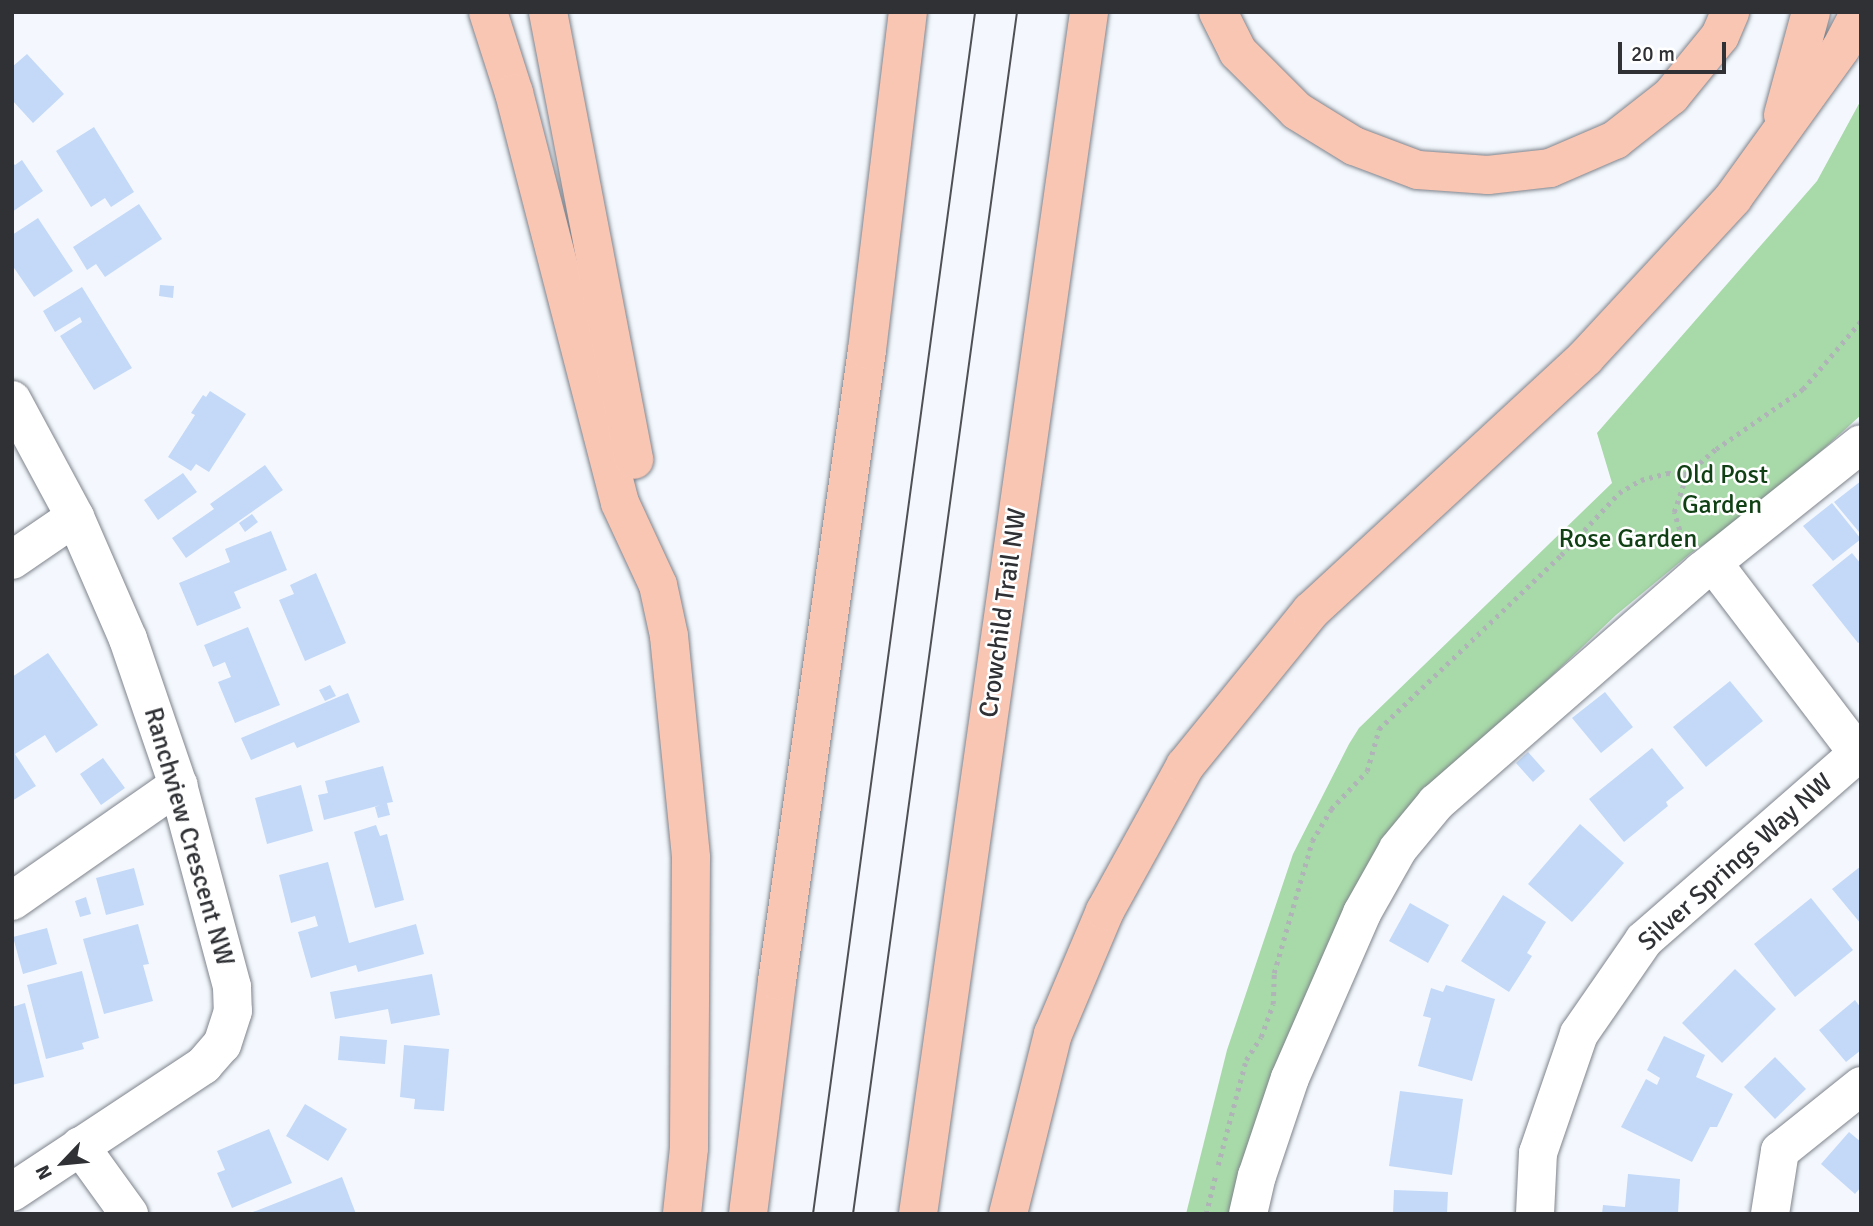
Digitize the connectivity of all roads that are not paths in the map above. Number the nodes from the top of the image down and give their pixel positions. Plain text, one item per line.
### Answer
1 (488, 12) edge
2 (548, 12) edge
3 (908, 12) edge
4 (1089, 12) edge
5 (1218, 12) edge
6 (1730, 12) edge
7 (1811, 12) edge
8 (1860, 12) edge
9 (1776, 140) junction
10 (12, 400) edge
11 (1861, 444) edge
12 (75, 517) junction
13 (12, 559) edge
14 (1707, 567) junction
15 (659, 585) junction
16 (1860, 752) edge
17 (178, 785) junction
18 (12, 901) edge
19 (1861, 1086) edge
20 (80, 1146) junction
21 (12, 1192) edge
22 (129, 1214) edge
23 (682, 1214) edge
24 (748, 1214) edge
25 (918, 1214) edge
26 (1008, 1214) edge
27 (1248, 1214) edge
28 (1535, 1214) edge
29 (1770, 1214) edge

1 - 15 highway
2 - 15 highway
3 - 24 highway
4 - 25 highway, Crowchild Trail NW
5 - 6 highway
7 - 9 highway
8 - 9 highway
9 - 26 highway
10 - 12 street, Ranchview Crescent NW
11 - 14 street
12 - 13 street
12 - 17 street, Ranchview Crescent NW
14 - 16 street
14 - 27 street
15 - 23 highway
16 - 28 street, Silver Springs Way NW
17 - 18 street
17 - 20 street, Ranchview Crescent NW
19 - 29 street
20 - 21 street, Ranchview Crescent NW
20 - 22 street

